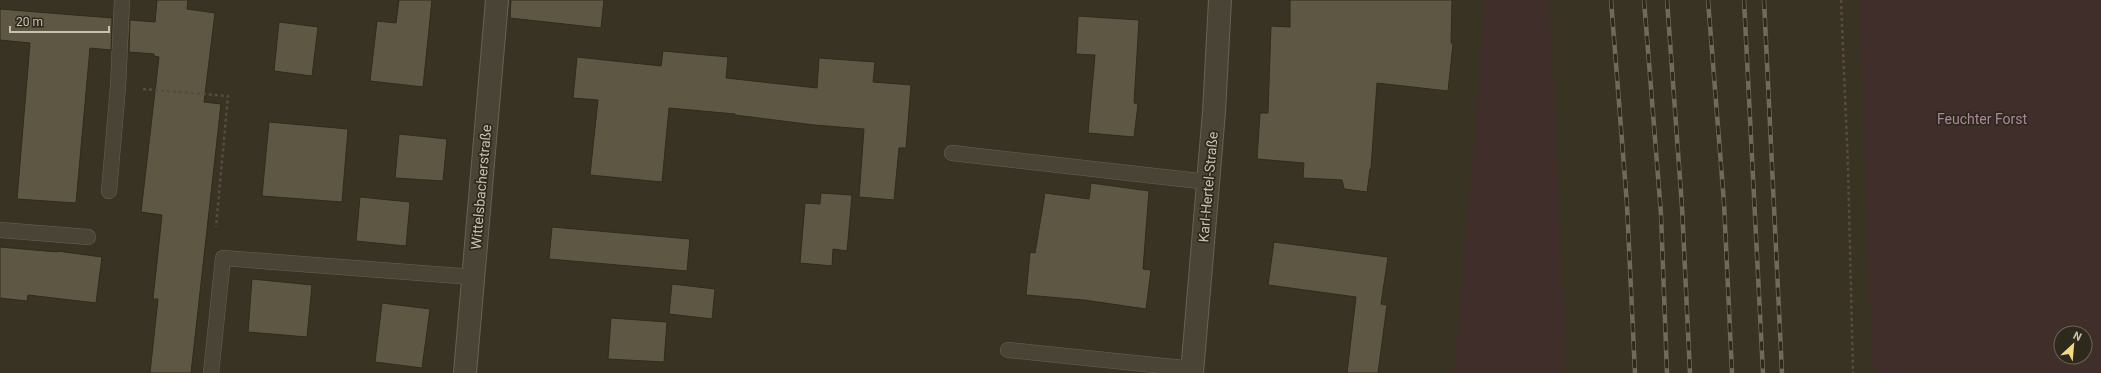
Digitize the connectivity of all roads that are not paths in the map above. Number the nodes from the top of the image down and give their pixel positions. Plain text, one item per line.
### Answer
1 (122, 0) edge
2 (497, 0) edge
3 (1220, 0) edge
4 (952, 153) dead end
5 (1208, 182) junction
6 (108, 191) dead end
7 (0, 230) edge
8 (88, 238) dead end
9 (473, 277) junction
10 (1008, 350) dead end
11 (1192, 371) edge
12 (211, 373) edge
13 (464, 373) edge

1 - 6 lane
2 - 9 street, Wittelsbacherstraße
3 - 5 street, Karl-Hertel-Straße
4 - 5 lane
5 - 11 street, Karl-Hertel-Straße
7 - 8 lane
9 - 12 lane
9 - 13 street, Wittelsbacherstraße
10 - 11 lane

